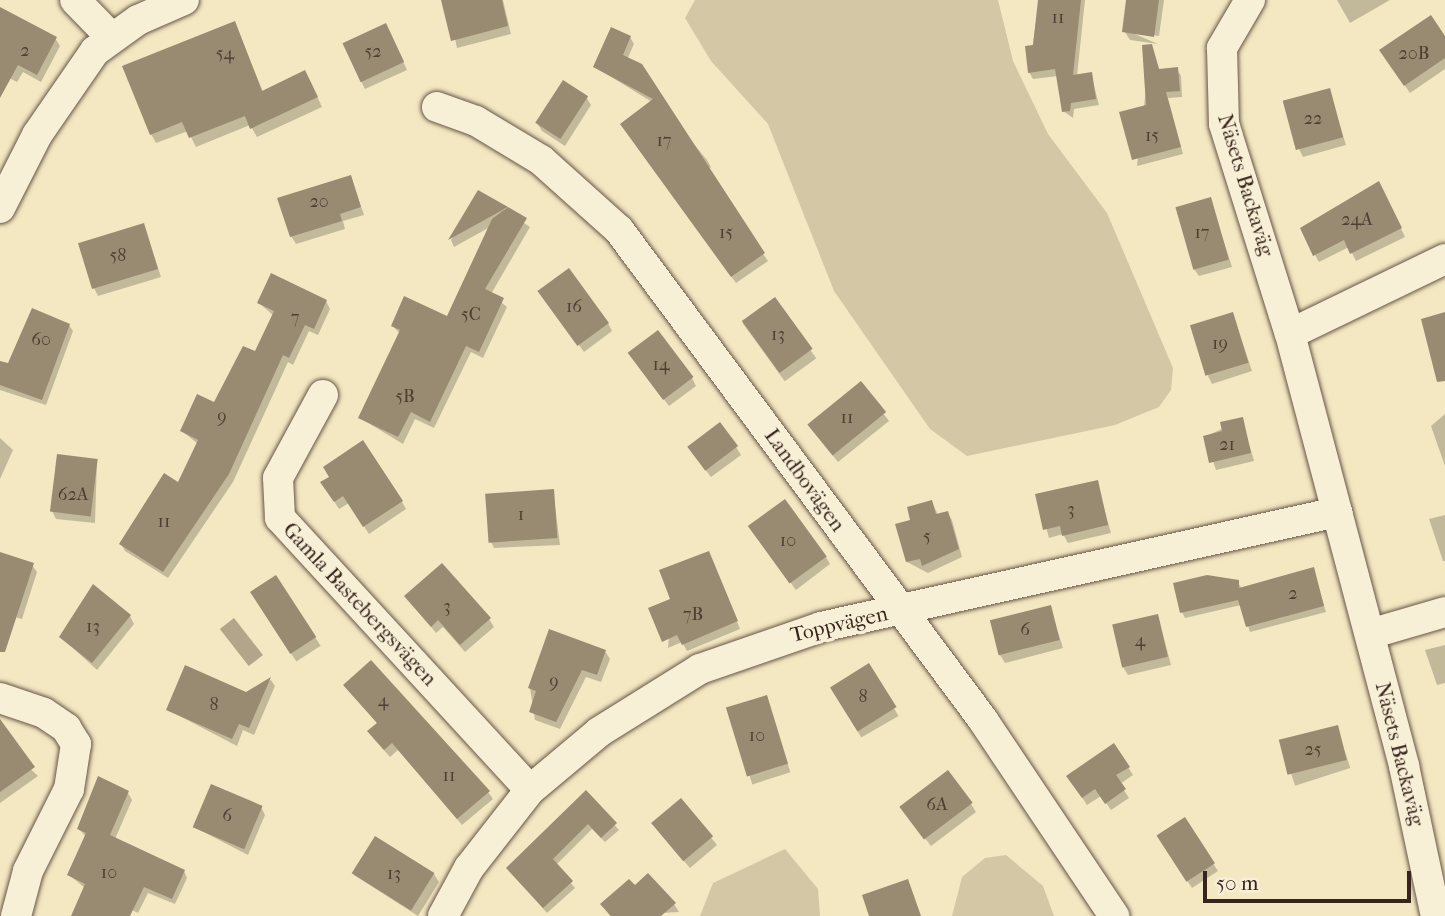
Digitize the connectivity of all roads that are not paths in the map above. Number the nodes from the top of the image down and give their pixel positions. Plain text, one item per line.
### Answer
1 (75, 0) edge
2 (184, 0) edge
3 (1250, 0) edge
4 (111, 37) junction
5 (437, 107) dead end
6 (0, 208) edge
7 (1445, 259) edge
8 (1290, 334) junction
9 (323, 395) dead end
10 (1337, 512) junction
11 (900, 611) junction
12 (1445, 612) edge
13 (1370, 634) junction
14 (0, 698) edge
15 (530, 790) junction
16 (16, 916) edge
17 (443, 916) edge
18 (1114, 916) edge
19 (1436, 916) edge

1 - 4 street
2 - 4 street
3 - 8 street, Näsets Backaväg
4 - 6 street
5 - 11 street, Landbovägen
7 - 8 street
8 - 10 street, Näsets Backaväg
9 - 15 street, Gamla Bastebergsvägen
10 - 11 street, Toppvägen
10 - 13 street, Näsets Backaväg
11 - 15 street, Toppvägen
11 - 18 street, Landbovägen
12 - 13 street
13 - 19 street, Näsets Backaväg
14 - 16 street
15 - 17 street, Toppvägen

